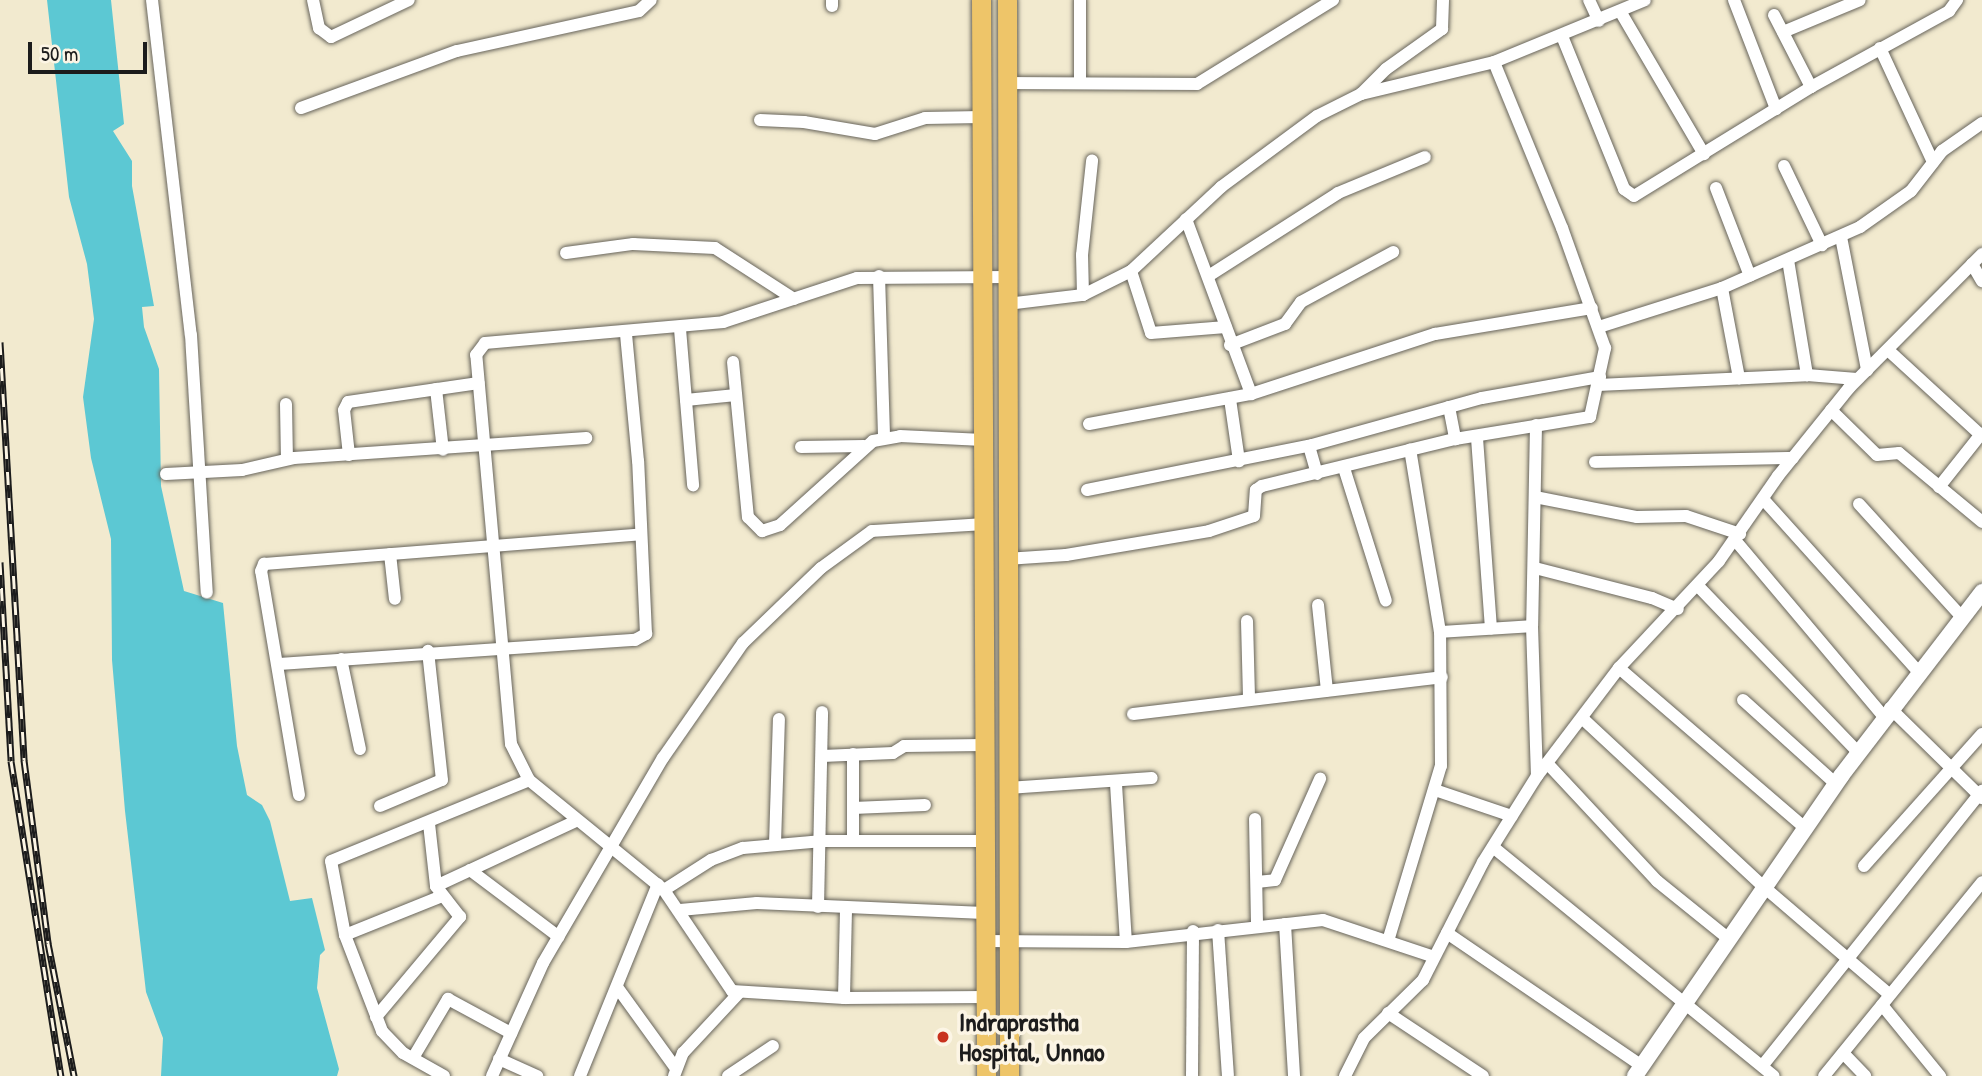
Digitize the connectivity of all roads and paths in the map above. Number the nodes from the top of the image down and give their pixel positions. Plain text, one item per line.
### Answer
1 (152, 0) edge
2 (313, 0) edge
3 (409, 0) edge
4 (652, 0) edge
5 (981, 0) edge
6 (1007, 0) edge
7 (1080, 0) edge
8 (1333, 0) edge
9 (1443, 0) edge
10 (1588, 0) edge
11 (1645, 0) edge
12 (1734, 0) edge
13 (1860, 0) edge
14 (1957, 0) edge
15 (1620, 11) junction
16 (1774, 15) dead end
17 (1599, 21) junction
18 (1783, 32) junction
19 (1562, 36) junction
20 (1880, 48) junction
21 (1494, 62) junction
22 (1007, 83) junction
23 (1080, 83) junction
24 (1811, 87) junction
25 (1361, 94) junction
26 (301, 108) dead end
27 (1776, 108) junction
28 (981, 117) junction
29 (760, 121) dead end
30 (1982, 123) edge
31 (1704, 154) junction
32 (1425, 157) dead end
33 (1092, 161) dead end
34 (1933, 162) junction
35 (1784, 166) dead end
36 (1716, 188) dead end
37 (1186, 219) junction
38 (1841, 237) junction
39 (1822, 245) junction
40 (1393, 252) dead end
41 (566, 253) dead end
42 (1982, 254) edge
43 (1788, 260) junction
44 (1972, 264) junction
45 (1131, 271) junction
46 (1210, 275) junction
47 (879, 276) junction
48 (982, 276) junction
49 (1750, 276) junction
50 (1007, 277) junction
51 (1982, 281) edge
52 (1722, 288) junction
53 (1083, 295) junction
54 (794, 299) junction
55 (1007, 304) junction
56 (1592, 308) junction
57 (1226, 327) junction
58 (1599, 327) junction
59 (680, 329) junction
60 (625, 332) junction
61 (1230, 345) junction
62 (1888, 350) junction
63 (733, 362) dead end
64 (1807, 375) junction
65 (1862, 375) junction
66 (1739, 378) junction
67 (1599, 381) junction
68 (479, 383) junction
69 (436, 388) junction
70 (1251, 394) junction
71 (736, 395) junction
72 (1230, 399) junction
73 (686, 400) junction
74 (286, 404) dead end
75 (1449, 407) junction
76 (1830, 410) junction
77 (1089, 424) dead end
78 (1536, 425) junction
79 (1981, 435) edge
80 (586, 438) dead end
81 (884, 438) junction
82 (1455, 439) junction
83 (1478, 439) junction
84 (983, 440) junction
85 (864, 446) junction
86 (1309, 446) junction
87 (801, 447) dead end
88 (485, 448) junction
89 (1410, 449) junction
90 (443, 450) junction
91 (349, 455) junction
92 (1793, 458) junction
93 (287, 459) junction
94 (1239, 461) junction
95 (1595, 462) dead end
96 (1344, 468) junction
97 (201, 472) junction
98 (166, 474) dead end
99 (1317, 474) junction
100 (693, 485) dead end
101 (1939, 487) junction
102 (1087, 490) dead end
103 (1535, 498) junction
104 (1763, 499) junction
105 (1858, 504) dead end
106 (1982, 522) edge
107 (983, 524) junction
108 (641, 534) junction
109 (1738, 537) junction
110 (494, 546) junction
111 (390, 554) junction
112 (1006, 559) junction
113 (1535, 568) junction
114 (1698, 586) junction
115 (1982, 592) edge
116 (207, 593) dead end
117 (395, 599) dead end
118 (1386, 601) dead end
119 (1318, 605) dead end
120 (1678, 609) junction
121 (1962, 617) junction
122 (1247, 621) dead end
123 (1532, 626) junction
124 (1491, 628) junction
125 (1440, 632) junction
126 (501, 648) junction
127 (428, 651) junction
128 (341, 659) junction
129 (279, 664) junction
130 (1619, 668) junction
131 (1918, 671) junction
132 (1442, 677) junction
133 (1327, 691) junction
134 (1249, 700) junction
135 (1742, 700) dead end
136 (822, 712) dead end
137 (1887, 713) junction
138 (1133, 714) dead end
139 (1581, 718) junction
140 (779, 719) dead end
141 (1982, 734) edge
142 (983, 745) junction
143 (360, 749) dead end
144 (1858, 752) junction
145 (853, 754) junction
146 (822, 756) junction
147 (1547, 763) junction
148 (1954, 769) junction
149 (1537, 776) junction
150 (1152, 778) dead end
151 (1320, 779) dead end
152 (529, 780) junction
153 (1116, 783) junction
154 (1836, 784) junction
155 (1008, 788) junction
156 (1435, 790) junction
157 (299, 795) dead end
158 (1981, 795) edge
159 (925, 805) dead end
160 (380, 806) dead end
161 (853, 808) junction
162 (1512, 816) junction
163 (1255, 820) dead end
164 (576, 821) junction
165 (429, 824) junction
166 (1806, 829) junction
167 (823, 841) junction
168 (853, 841) junction
169 (983, 841) junction
170 (775, 844) junction
171 (612, 845) junction
172 (1493, 847) junction
173 (1864, 866) dead end
174 (470, 870) junction
175 (1256, 881) junction
176 (1982, 882) edge
177 (661, 887) junction
178 (1763, 887) junction
179 (439, 891) junction
180 (818, 907) junction
181 (680, 910) junction
182 (846, 910) junction
183 (984, 913) junction
184 (1285, 924) junction
185 (1257, 926) junction
186 (1217, 930) junction
187 (1193, 931) junction
188 (1447, 933) junction
189 (345, 935) junction
190 (559, 937) junction
191 (1729, 939) junction
192 (985, 941) junction
193 (1388, 941) junction
194 (1009, 942) junction
195 (1126, 942) junction
196 (1434, 957) junction
197 (1847, 957) junction
198 (617, 987) junction
199 (738, 994) junction
200 (985, 997) junction
201 (844, 998) junction
202 (1885, 1000) junction
203 (1685, 1006) junction
204 (1388, 1013) junction
205 (376, 1017) junction
206 (511, 1033) junction
207 (773, 1046) dead end
208 (1843, 1053) junction
209 (413, 1058) junction
210 (499, 1059) junction
211 (1763, 1065) junction
212 (1639, 1071) edge
213 (674, 1072) edge
214 (444, 1076) edge
215 (492, 1076) edge
216 (537, 1076) edge
217 (580, 1076) edge
218 (728, 1076) edge
219 (986, 1076) edge
220 (1009, 1076) edge
221 (1192, 1076) edge
222 (1228, 1076) edge
223 (1294, 1076) edge
224 (1345, 1076) edge
225 (1483, 1076) edge
226 (1774, 1076) edge
227 (1825, 1076) edge
228 (1865, 1076) edge
229 (1940, 1076) edge

1 - 97 street
2 - 3 street
4 - 26 street
5 - 28 main road
6 - 22 main road
7 - 23 street
8 - 23 street
9 - 25 street
10 - 17 street
11 - 15 street
12 - 27 street
13 - 18 street
14 - 20 street
15 - 17 street
15 - 31 street
16 - 18 street
17 - 19 street
18 - 24 street
19 - 21 street
19 - 31 street
20 - 24 street
20 - 34 street
21 - 25 street
21 - 56 street
22 - 23 street
22 - 50 main road
24 - 27 street
25 - 37 street
27 - 31 street
28 - 29 street
28 - 48 main road
30 - 34 street
32 - 46 street
33 - 53 street
34 - 38 street
35 - 39 street
36 - 49 street
37 - 45 street
37 - 46 street
38 - 39 street
38 - 65 street
39 - 43 street
40 - 61 street
41 - 54 street
42 - 44 street
43 - 49 street
43 - 64 street
44 - 51 street
44 - 62 street
45 - 53 street
45 - 57 street
46 - 57 street
47 - 48 street
47 - 54 street
47 - 81 street
48 - 50 street
48 - 84 main road
49 - 52 street
50 - 55 main road
52 - 58 street
52 - 66 street
53 - 55 street
54 - 59 street
55 - 112 main road
56 - 58 street
56 - 70 street
57 - 61 street
58 - 67 street
59 - 60 street
59 - 73 street
60 - 68 street
60 - 108 street
61 - 70 street
62 - 65 street
62 - 79 street
63 - 71 street
64 - 65 street
64 - 66 street
65 - 76 street
66 - 67 street
67 - 75 street
67 - 78 street
68 - 69 street
68 - 88 street
69 - 90 street
69 - 91 street
70 - 72 street
71 - 73 street
71 - 85 street
72 - 77 street
72 - 94 street
73 - 100 street
74 - 93 street
75 - 82 street
75 - 86 street
76 - 92 street
76 - 101 street
78 - 83 street
78 - 103 street
79 - 101 street
80 - 88 street
81 - 84 street
81 - 85 street
82 - 83 street
82 - 89 street
83 - 124 street
84 - 107 main road
85 - 87 street
86 - 94 street
86 - 99 street
88 - 90 street
88 - 110 street
89 - 96 street
89 - 125 street
90 - 91 street
91 - 93 street
92 - 95 street
92 - 104 street
93 - 97 street
94 - 102 street
96 - 99 street
96 - 118 street
97 - 98 street
97 - 116 street
99 - 112 street
101 - 106 street
103 - 109 street
103 - 113 street
104 - 109 street
104 - 131 street
105 - 121 street
107 - 142 main road
107 - 171 street
108 - 110 street
108 - 126 street
109 - 114 street
109 - 137 street
110 - 111 street
110 - 126 street
111 - 117 street
111 - 129 street
112 - 155 main road
113 - 120 street
113 - 123 street
114 - 120 street
114 - 144 street
115 - 121 street
119 - 133 street
120 - 130 street
121 - 131 street
122 - 134 street
123 - 124 street
123 - 149 street
124 - 125 street
125 - 132 street
126 - 127 street
126 - 152 street
127 - 128 street
127 - 160 street
128 - 129 street
128 - 143 street
129 - 157 street
130 - 139 street
130 - 166 street
131 - 137 street
132 - 133 street
132 - 156 street
133 - 134 street
134 - 138 street
135 - 154 street
136 - 146 street
137 - 144 street
137 - 148 street
139 - 147 street
139 - 178 street
140 - 170 street
141 - 148 street
142 - 145 street
142 - 169 main road
144 - 154 street
145 - 146 street
145 - 161 street
146 - 167 street
147 - 149 street
147 - 191 street
148 - 158 street
148 - 173 street
149 - 162 street
150 - 153 street
151 - 175 street
152 - 164 street
152 - 165 street
153 - 155 street
153 - 195 street
154 - 166 street
155 - 194 main road
156 - 162 street
156 - 193 street
158 - 197 street
159 - 161 street
161 - 168 street
162 - 172 street
163 - 175 street
164 - 171 street
164 - 174 street
165 - 179 street
165 - 189 street
166 - 178 street
167 - 168 street
167 - 170 street
167 - 180 street
168 - 169 street
169 - 183 main road
170 - 177 street
171 - 177 street
171 - 190 street
172 - 188 street
172 - 203 street
174 - 179 street
174 - 190 street
175 - 185 street
176 - 202 street
177 - 181 street
177 - 198 street
178 - 191 street
178 - 197 street
179 - 189 street
179 - 205 street
180 - 181 street
180 - 182 street
181 - 199 street
182 - 183 street
182 - 201 street
183 - 192 main road
184 - 185 street
184 - 193 street
184 - 223 street
185 - 186 street
186 - 187 street
186 - 222 street
187 - 195 street
187 - 221 street
188 - 196 street
188 - 212 street
189 - 205 street
190 - 206 street
191 - 203 street
192 - 194 street
192 - 200 main road
193 - 196 street
194 - 195 street
194 - 220 main road
196 - 204 street
197 - 202 street
197 - 211 street
198 - 213 street
198 - 217 street
199 - 201 street
199 - 213 street
200 - 201 street
200 - 219 main road
202 - 208 street
202 - 229 street
203 - 211 street
203 - 212 street
204 - 224 street
204 - 225 street
205 - 209 street
206 - 209 street
206 - 210 street
207 - 218 street
208 - 227 street
208 - 228 street
209 - 214 street
210 - 215 street
210 - 216 street
211 - 226 street

